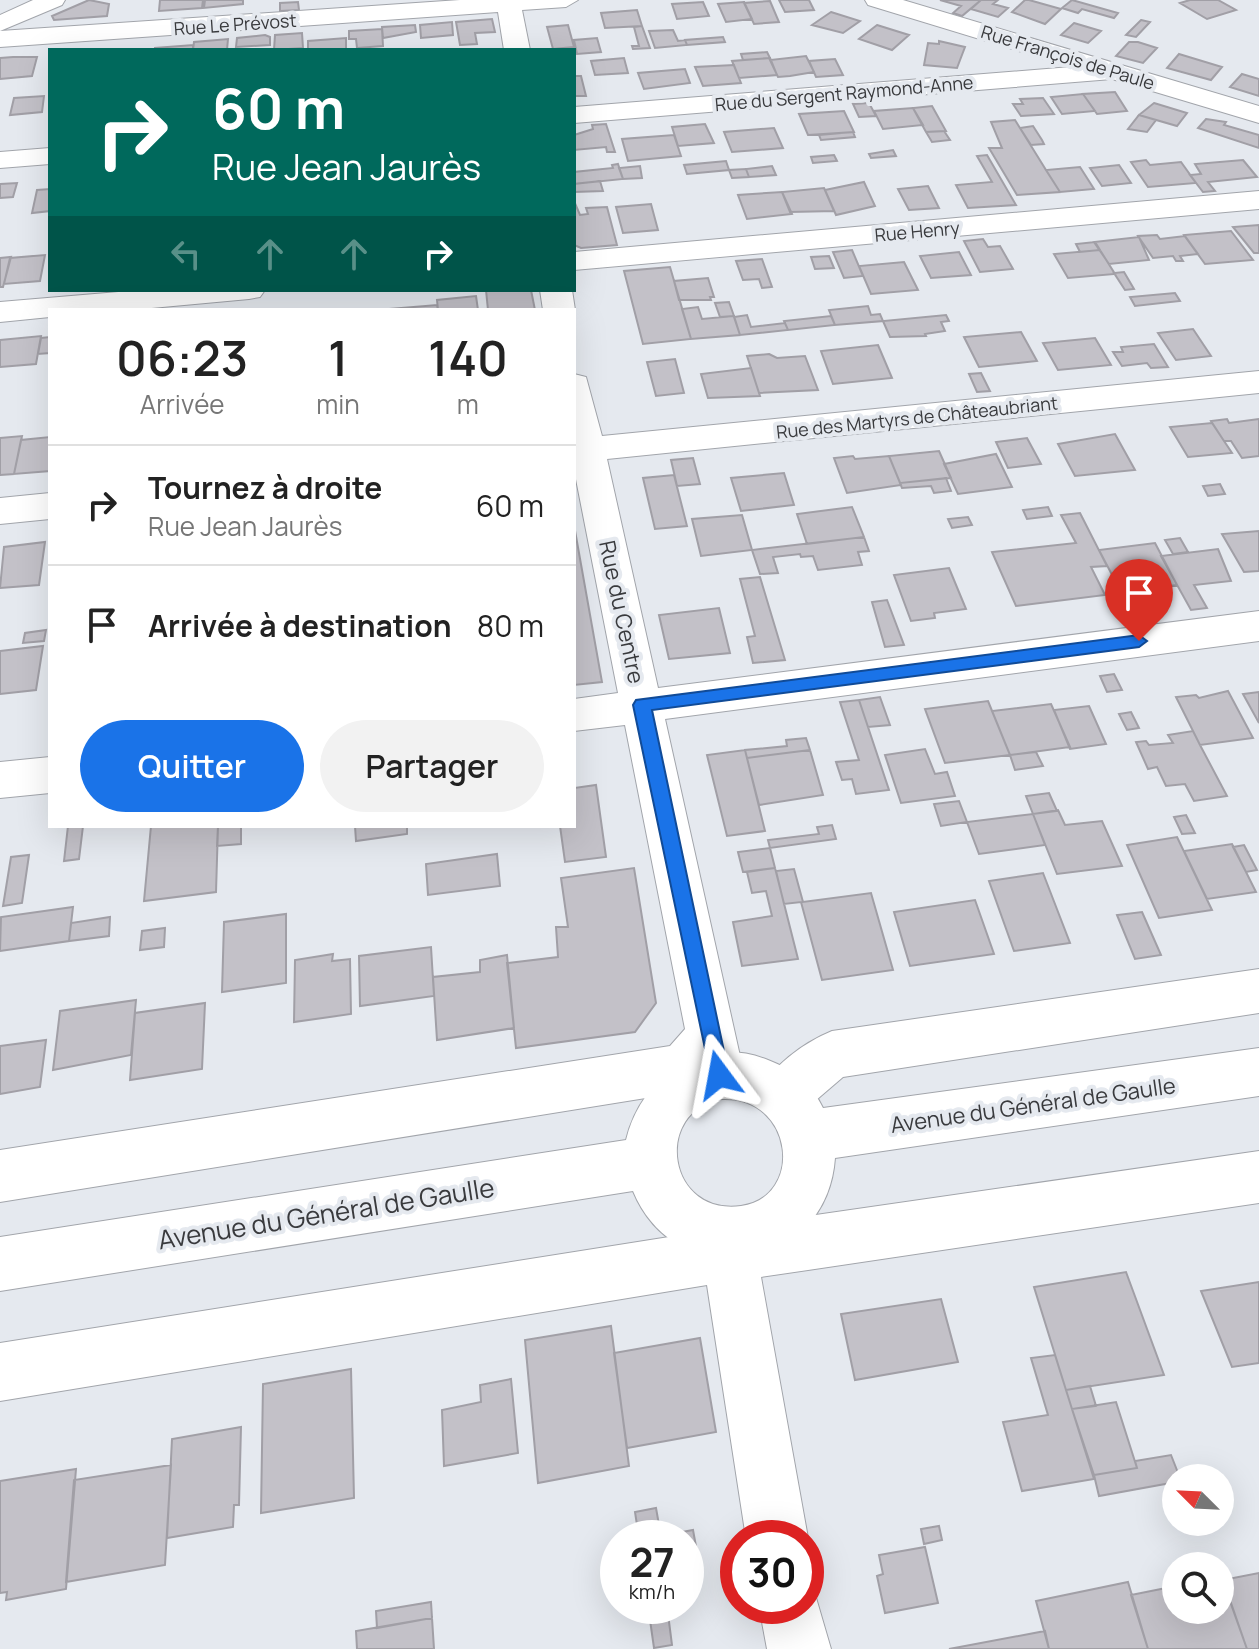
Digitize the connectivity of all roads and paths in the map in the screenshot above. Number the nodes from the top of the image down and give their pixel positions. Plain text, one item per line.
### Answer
1 (53, 0) edge
2 (566, 0) edge
3 (877, 0) edge
4 (509, 4) junction
5 (0, 24) edge
6 (0, 39) edge
7 (517, 48) edge
8 (1113, 71) junction
9 (576, 115) edge
10 (1259, 115) edge
11 (48, 156) edge
12 (0, 160) edge
13 (1259, 200) edge
14 (576, 261) edge
15 (226, 292) edge
16 (0, 312) edge
17 (1259, 382) edge
18 (576, 407) edge
19 (580, 451) edge
20 (48, 506) edge
21 (0, 511) edge
22 (1259, 626) edge
23 (642, 705) junction
24 (576, 715) edge
25 (48, 775) edge
26 (0, 780) edge
27 (1259, 991) edge
28 (715, 1056) junction
29 (1259, 1072) edge
30 (795, 1116) junction
31 (651, 1162) junction
32 (0, 1176) edge
33 (1259, 1177) edge
34 (732, 1244) junction
35 (0, 1264) edge
36 (0, 1372) edge
37 (774, 1520) edge
38 (794, 1624) edge
39 (799, 1649) edge

1 - 5 street
2 - 4 street, Rue Le Prévost
3 - 8 street, Rue François de Paule
4 - 6 street, Rue Le Prévost
4 - 7 street
8 - 9 street, Rue du Sergent Raymond-Anne
8 - 10 street, Rue François de Paule
11 - 12 street
13 - 14 street, Rue Henry
15 - 16 street
17 - 19 street, Rue des Martyrs de Châteaubriant
18 - 19 street, Rue du Centre
19 - 23 street, Rue du Centre
20 - 21 street
22 - 23 street
23 - 24 street
23 - 28 street, Rue du Centre
25 - 26 street
27 - 30 street
28 - 30 street
28 - 31 street
28 - 32 street
29 - 30 street, Avenue du Général de Gaulle
30 - 34 street
31 - 34 street
31 - 35 street, Avenue du Général de Gaulle
33 - 34 street
34 - 36 street
34 - 37 street
38 - 39 street

